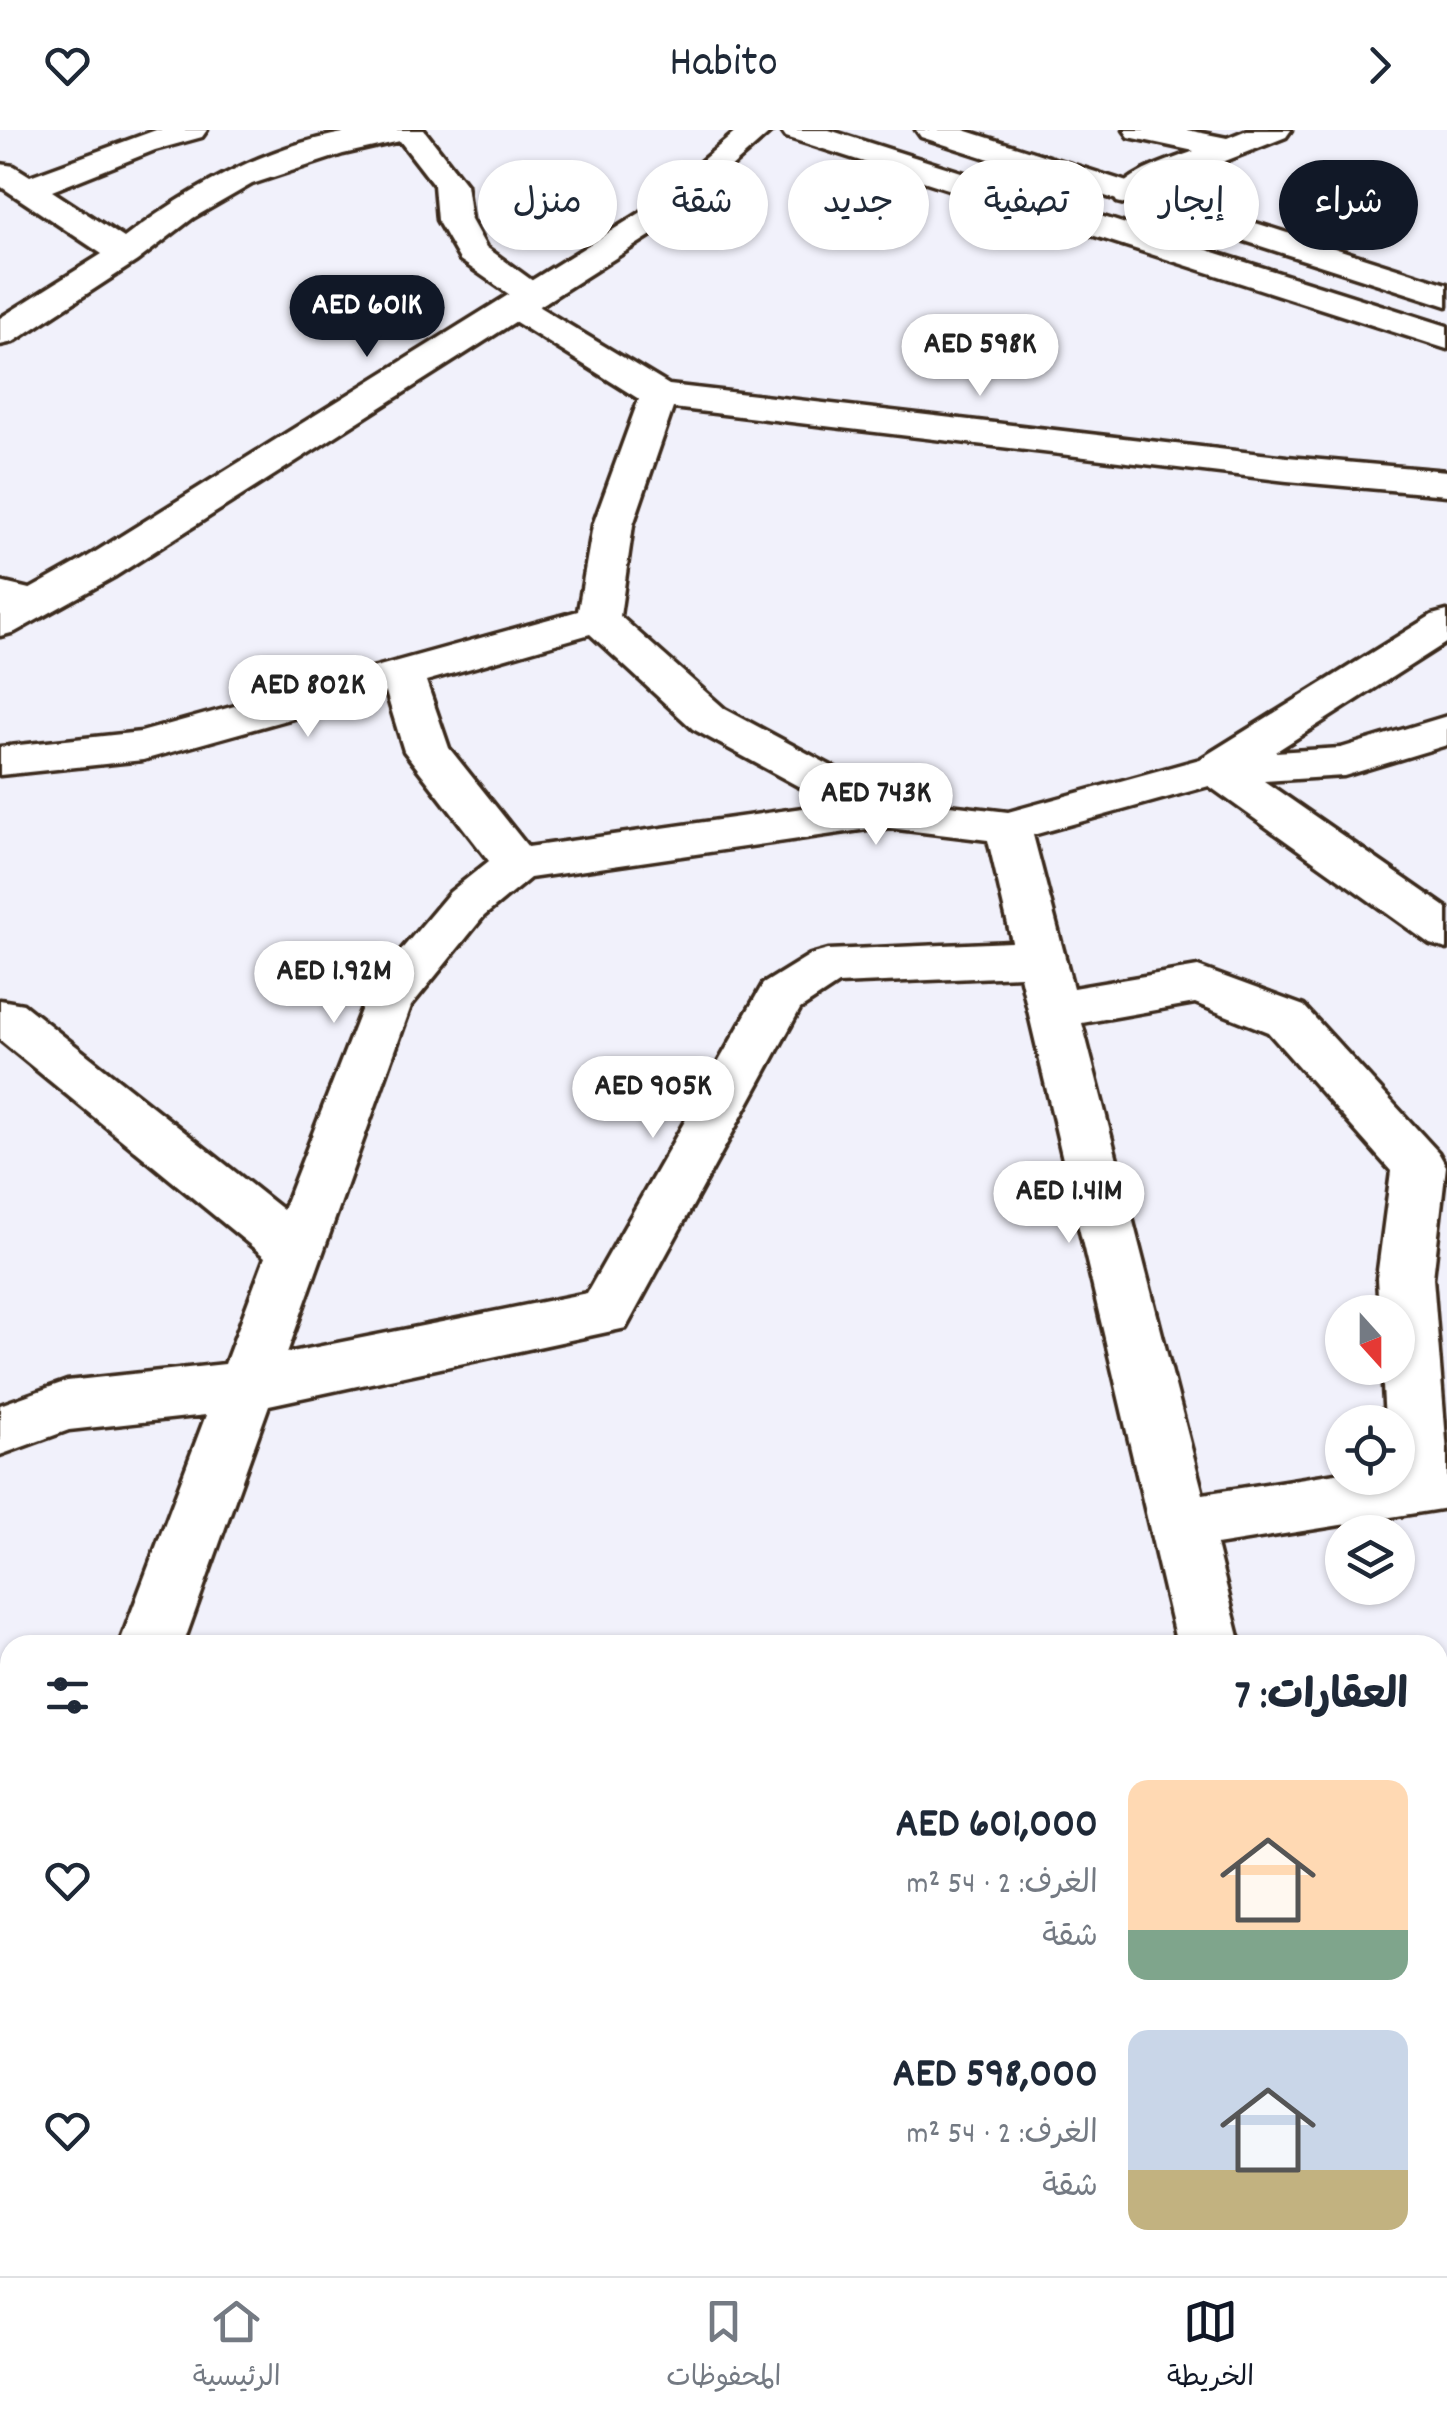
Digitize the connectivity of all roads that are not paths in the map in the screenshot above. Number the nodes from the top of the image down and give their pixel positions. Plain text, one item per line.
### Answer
1 (192, 130) edge
2 (339, 130) edge
3 (756, 130) edge
4 (797, 130) edge
5 (932, 130) edge
6 (1140, 130) edge
7 (1275, 130) edge
8 (398, 132) edge
9 (130, 137) edge
10 (1229, 148) junction
11 (1199, 160) edge
12 (13, 180) edge
13 (1124, 193) edge
14 (1259, 236) edge
15 (125, 254) junction
16 (1447, 295) edge
17 (524, 301) junction
18 (0, 334) edge
19 (1447, 338) edge
20 (660, 395) junction
21 (1447, 483) edge
22 (12, 607) edge
23 (598, 618) junction
24 (1447, 624) edge
25 (401, 672) junction
26 (1447, 730) edge
27 (0, 761) edge
28 (1216, 769) junction
29 (882, 812) junction
30 (1008, 827) junction
31 (516, 864) junction
32 (1447, 932) edge
33 (1049, 983) junction
34 (0, 1020) edge
35 (1433, 1162) edge
36 (294, 1250) junction
37 (245, 1386) junction
38 (0, 1430) edge
39 (1433, 1484) edge
40 (1180, 1524) junction
41 (156, 1635) edge
42 (1207, 1635) edge

1 - 9 street
2 - 8 street
3 - 17 street
4 - 19 street
5 - 13 street
6 - 10 street
7 - 10 street
8 - 15 street
8 - 17 street
9 - 12 street
10 - 11 street
12 - 15 street
14 - 16 street
15 - 18 street
17 - 20 street
17 - 22 street
20 - 21 street
20 - 23 street
23 - 25 street
23 - 29 street
24 - 28 street
25 - 27 street
25 - 31 street
26 - 28 street
28 - 30 street
28 - 32 street
29 - 30 street
29 - 31 street
30 - 33 street
31 - 36 street
33 - 35 street
33 - 37 street
33 - 40 street
34 - 36 street
35 - 39 street
36 - 37 street
37 - 38 street
37 - 41 street
39 - 40 street
40 - 42 street

